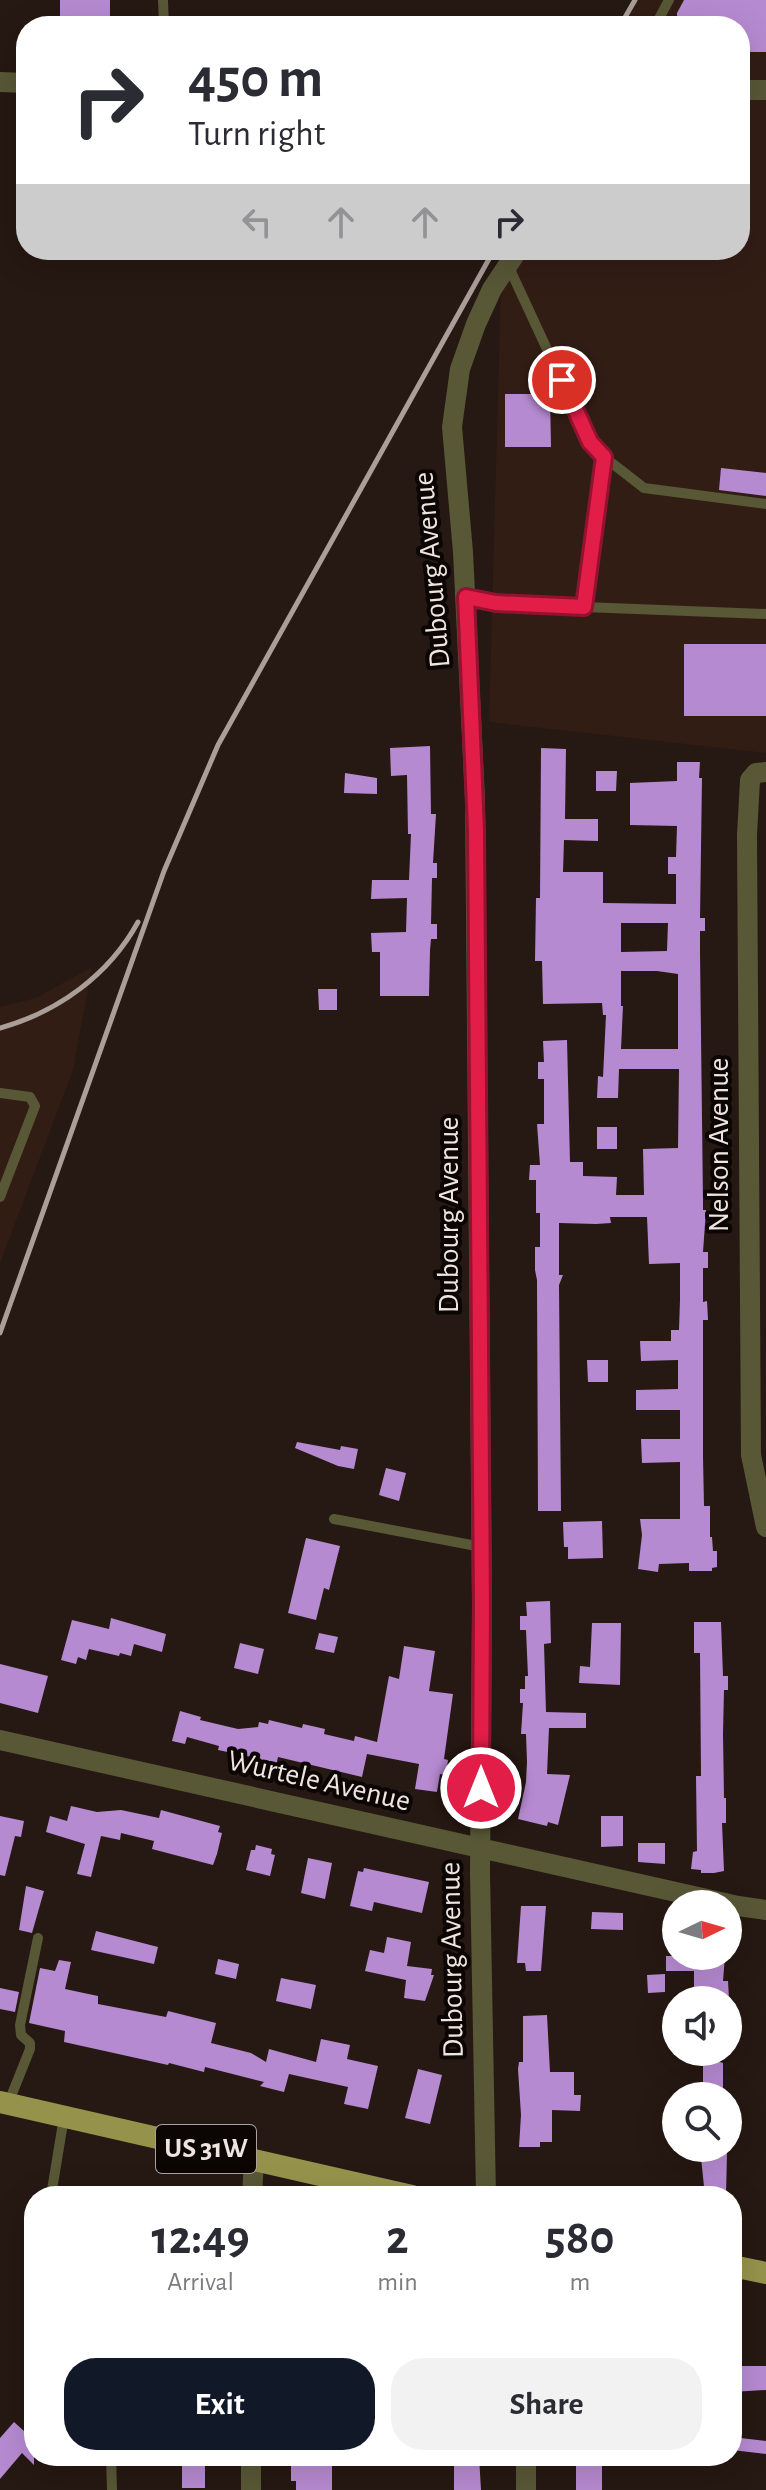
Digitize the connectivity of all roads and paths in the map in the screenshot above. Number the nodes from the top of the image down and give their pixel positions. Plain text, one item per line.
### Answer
1 (512, 260) edge
2 (514, 260) edge
3 (604, 457) junction
4 (766, 504) edge
5 (466, 597) junction
6 (584, 607) junction
7 (766, 614) edge
8 (766, 772) edge
9 (0, 1093) edge
10 (0, 1197) edge
11 (762, 1492) edge
12 (334, 1519) dead end
13 (766, 1527) edge
14 (482, 1547) junction
15 (0, 1740) edge
16 (481, 1848) junction
17 (766, 1910) edge
18 (38, 1938) dead end
19 (4, 2103) edge
20 (64, 2117) junction
21 (254, 2159) junction
22 (53, 2186) edge
23 (253, 2186) edge
24 (369, 2186) edge
25 (486, 2186) edge
26 (742, 2268) edge
27 (766, 2273) edge
28 (111, 2466) edge
29 (251, 2466) edge
30 (526, 2466) edge
31 (112, 2490) edge
32 (251, 2490) edge
33 (526, 2490) edge

1 - 5 street, Dubourg Avenue
2 - 3 lane
3 - 4 lane
3 - 6 lane
5 - 6 lane
5 - 14 street, Dubourg Avenue
6 - 7 lane
8 - 11 street, Nelson Avenue
9 - 10 lane
11 - 13 street, Nelson Avenue
12 - 14 lane
14 - 16 street, Dubourg Avenue
15 - 16 street, Wurtele Avenue
16 - 17 street, Wurtele Avenue
16 - 25 street, Dubourg Avenue
18 - 19 lane
19 - 20 main road, US 31W
20 - 21 main road, US 31W
20 - 22 lane
21 - 23 street
21 - 24 main road, US 31W
26 - 27 main road
28 - 31 lane
29 - 32 street
30 - 33 street

